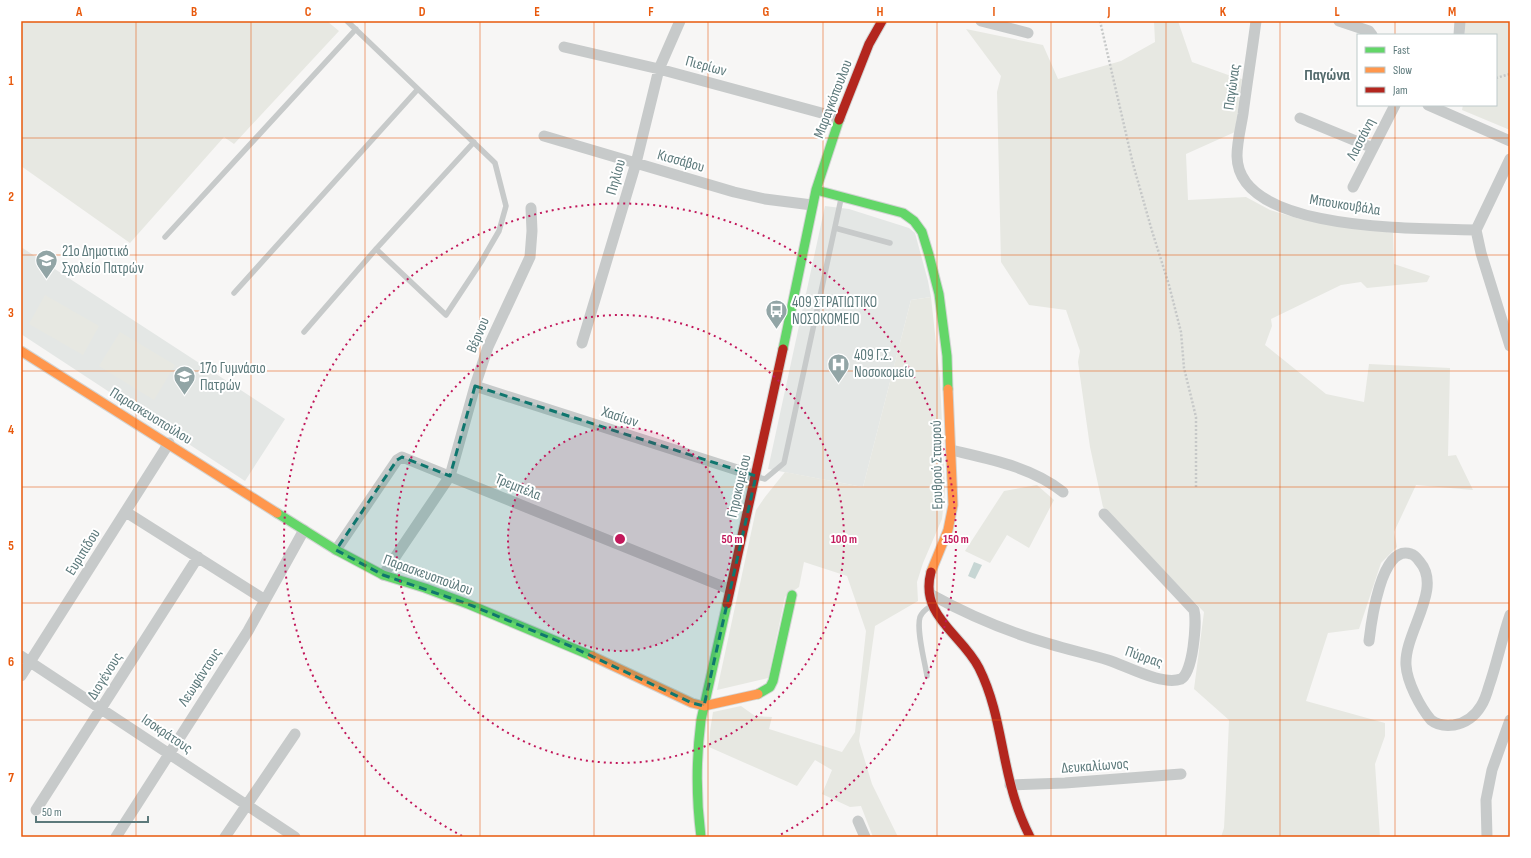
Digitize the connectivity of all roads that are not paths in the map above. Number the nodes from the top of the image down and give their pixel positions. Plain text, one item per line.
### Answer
1 (347, 21) edge
2 (680, 21) edge
3 (882, 21) edge
4 (981, 21) edge
5 (1256, 21) edge
6 (1339, 21) edge
7 (1460, 21) edge
8 (356, 29) junction
9 (1028, 33) dead end
10 (1371, 34) edge
11 (1460, 34) edge
12 (564, 47) dead end
13 (659, 69) junction
14 (418, 89) junction
15 (1394, 106) edge
16 (1433, 106) edge
17 (1454, 110) edge
18 (840, 118) junction
19 (1300, 118) dead end
20 (544, 136) dead end
21 (1510, 141) edge
22 (474, 142) junction
23 (1373, 148) junction
24 (1237, 156) joint
25 (1510, 159) edge
26 (636, 163) junction
27 (1353, 187) dead end
28 (816, 190) junction
29 (842, 196) junction
30 (812, 205) junction
31 (531, 208) dead end
32 (835, 228) junction
33 (1476, 230) junction
34 (165, 237) dead end
35 (890, 243) dead end
36 (376, 249) junction
37 (234, 294) dead end
38 (304, 332) dead end
39 (582, 343) dead end
40 (1510, 346) edge
41 (21, 351) edge
42 (475, 386) junction
43 (169, 443) junction
44 (951, 450) junction
45 (450, 476) junction
46 (756, 476) junction
47 (1063, 492) dead end
48 (126, 512) junction
49 (1104, 514) dead end
50 (304, 530) junction
51 (336, 550) junction
52 (198, 557) junction
53 (383, 575) junction
54 (729, 589) junction
55 (930, 594) junction
56 (792, 595) dead end
57 (265, 600) junction
58 (932, 605) junction
59 (1510, 615) edge
60 (1369, 641) dead end
61 (21, 656) edge
62 (31, 662) junction
63 (21, 676) edge
64 (927, 676) dead end
65 (704, 706) junction
66 (102, 709) junction
67 (1510, 720) edge
68 (295, 734) dead end
69 (169, 754) junction
70 (1181, 774) dead end
71 (1010, 785) junction
72 (246, 806) junction
73 (36, 810) dead end
74 (858, 820) dead end
75 (116, 837) edge
76 (225, 837) edge
77 (295, 837) edge
78 (701, 837) edge
79 (865, 837) edge
80 (1030, 837) edge
81 (1487, 837) edge

1 - 8 lane
2 - 13 street, Πηλίου
3 - 18 street, Μαραγκόπουλου
4 - 9 street
5 - 24 street, Παγώνας
6 - 10 street
7 - 11 street
8 - 14 lane
8 - 34 lane
12 - 13 street, Πιερίων
13 - 18 street, Πιερίων
13 - 26 street, Πηλίου
14 - 22 lane
14 - 37 lane
15 - 23 street, Λασσάνη
16 - 17 street
17 - 21 street
18 - 28 street, Μαραγκόπουλου
19 - 23 street
20 - 26 street, Κισσάβου
22 - 36 lane
22 - 36 lane
23 - 27 street, Λασσάνη
24 - 33 street, Μπουκουβάλα
25 - 33 street
26 - 30 street, Κισσάβου
26 - 39 street, Πηλίου
28 - 29 street, Ερυθρού Σταυρού
28 - 30 street, Γηροκομείου
29 - 32 lane
29 - 44 street, Ερυθρού Σταυρού
30 - 46 street, Γηροκομείου
31 - 42 street, Βέρνου
32 - 35 lane
32 - 46 lane
33 - 40 street
36 - 38 lane
41 - 43 street, Παρασκευοπούλου
42 - 45 street, Βέρνου
42 - 46 street, Χασίων
43 - 48 street, Ευριπίδου
43 - 50 street, Παρασκευοπούλου
44 - 47 street
44 - 55 street, Ερυθρού Σταυρού
45 - 51 street, Τρεμπέλα
45 - 53 street, Βέρνου
45 - 54 street, Τρεμπέλα
46 - 54 street, Γηροκομείου
48 - 52 street
48 - 62 street, Ευριπίδου
49 - 55 street, Πύρρας
50 - 51 street, Παρασκευοπούλου
50 - 57 street, Λεωφάντους
51 - 53 street, Παρασκευοπούλου
52 - 57 street
52 - 66 street, Διογένους
53 - 65 street, Παρασκευοπούλου
54 - 65 street, Γηροκομείου
55 - 58 street, Ερυθρού Σταυρού
56 - 65 street, Παρασκευοπούλου
57 - 69 street, Λεωφάντους
58 - 64 lane
58 - 71 street, Ερυθρού Σταυρού
59 - 60 street
61 - 62 street, Ισοκράτους
62 - 63 street, Ευριπίδου
62 - 66 street, Ισοκράτους
65 - 78 street, Γηροκομείου
66 - 69 street, Ισοκράτους
66 - 73 street, Διογένους
67 - 81 street
68 - 72 street
69 - 72 street, Ισοκράτους
69 - 75 street, Λεωφάντους
70 - 71 street, Δευκαλίωνος
71 - 80 street, Ερυθρού Σταυρού
72 - 76 street
72 - 77 street, Ισοκράτους
74 - 79 street

